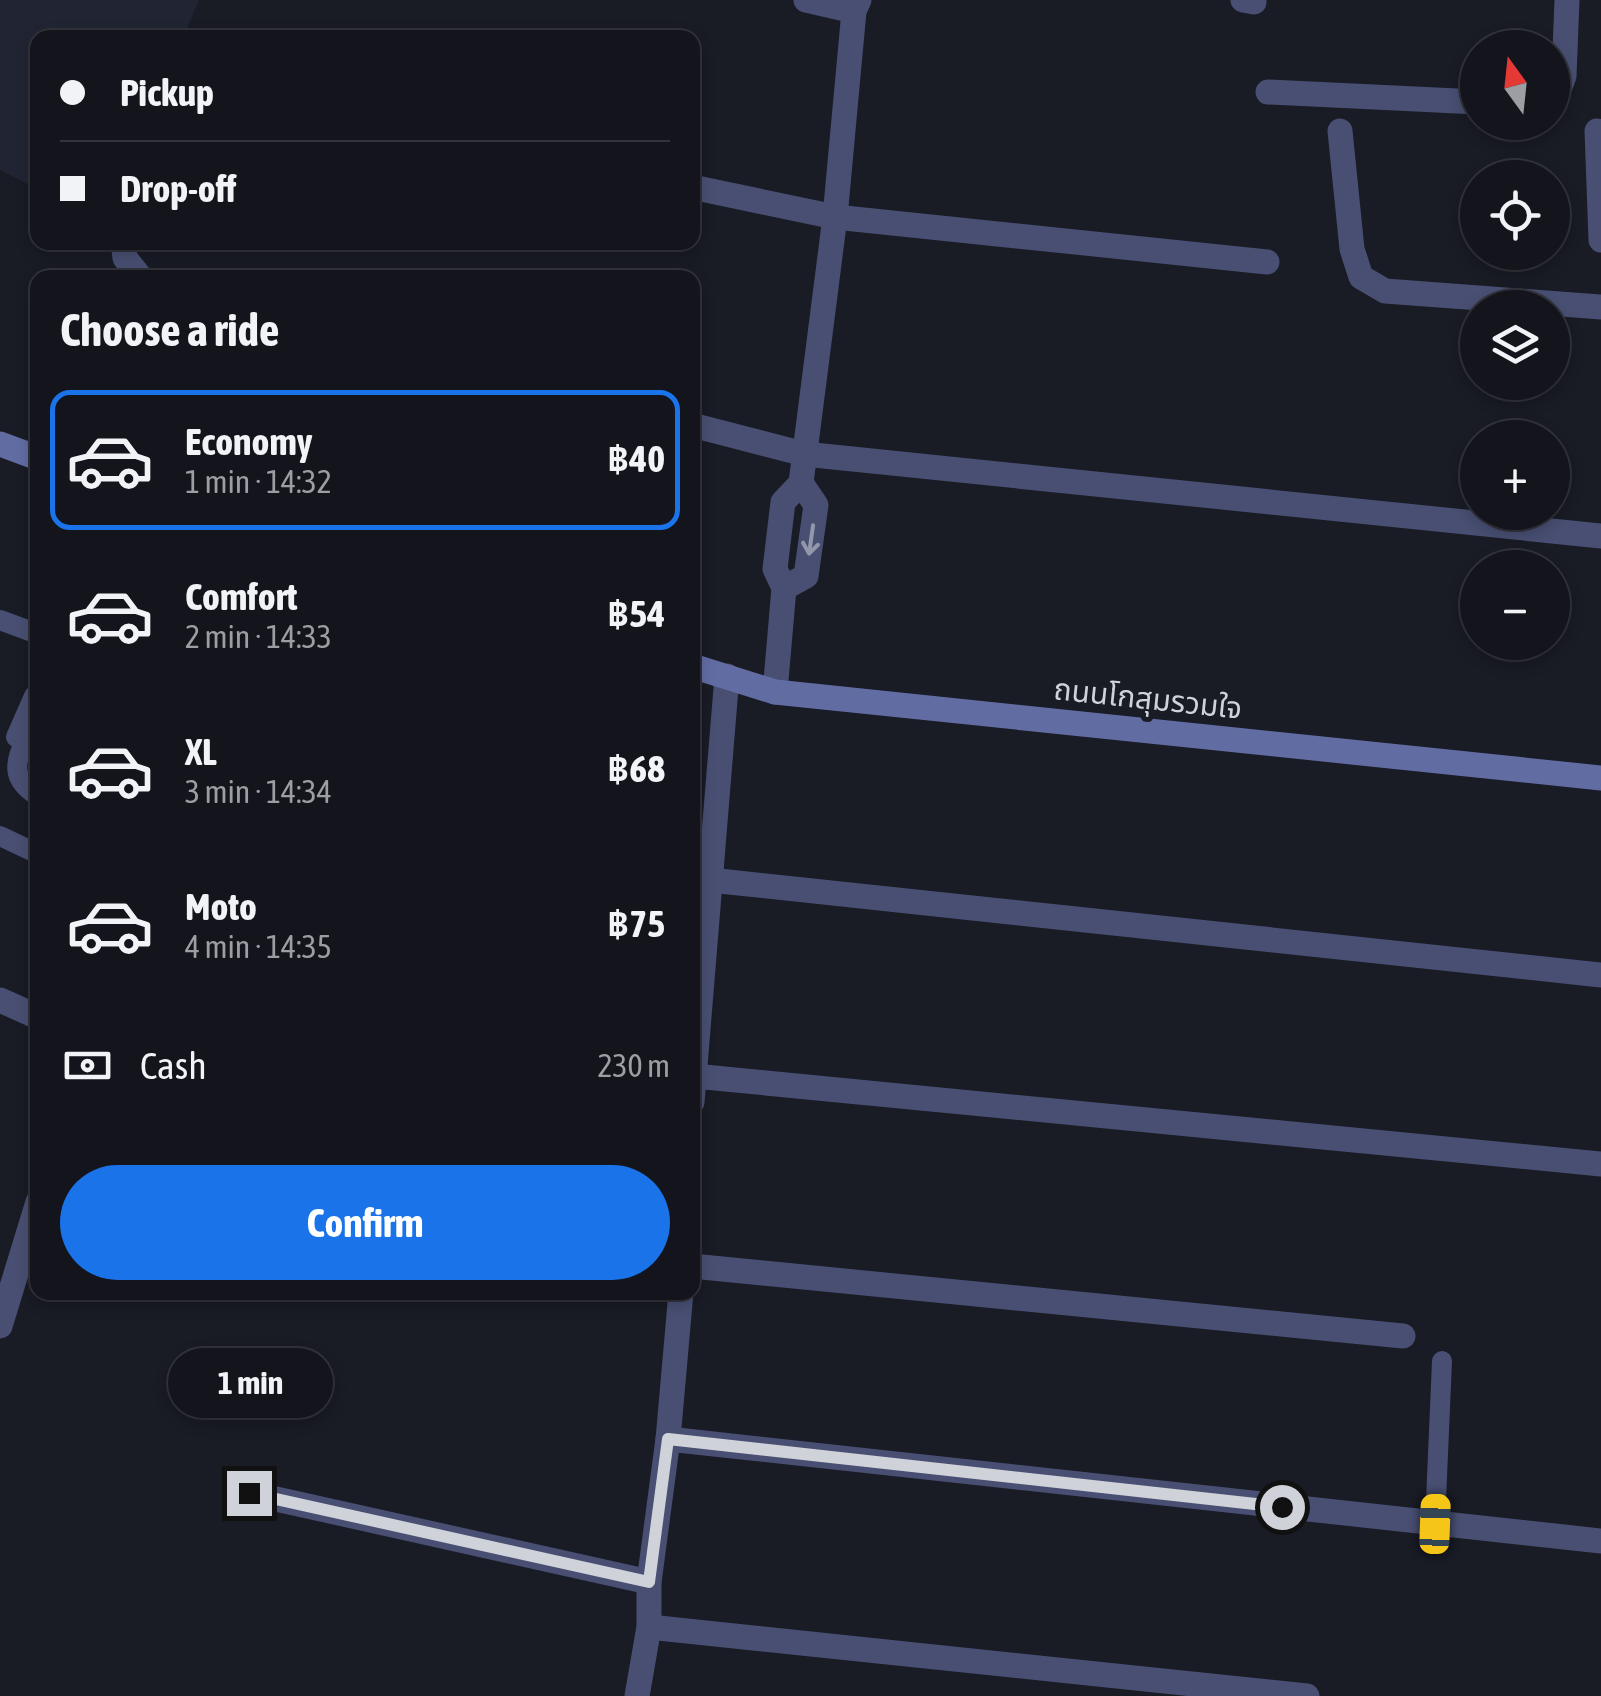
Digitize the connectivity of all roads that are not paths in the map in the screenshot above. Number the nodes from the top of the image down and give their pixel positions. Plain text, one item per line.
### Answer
1 (806, 0) edge
2 (1567, 0) edge
3 (856, 6) edge
4 (1566, 30) edge
5 (1268, 92) dead end
6 (1460, 101) edge
7 (1340, 131) dead end
8 (1597, 132) dead end
9 (700, 189) edge
10 (835, 217) junction
11 (1601, 240) edge
12 (1267, 262) dead end
13 (1601, 307) edge
14 (700, 427) edge
15 (0, 444) edge
16 (804, 454) junction
17 (30, 455) edge
18 (1601, 536) edge
19 (0, 620) edge
20 (30, 631) edge
21 (700, 668) edge
22 (727, 676) junction
23 (775, 692) junction
24 (30, 708) edge
25 (20, 738) edge
26 (1601, 778) edge
27 (30, 791) edge
28 (0, 836) edge
29 (30, 850) edge
30 (710, 880) junction
31 (1601, 975) edge
32 (0, 1000) edge
33 (700, 1002) edge
34 (30, 1013) edge
35 (700, 1077) edge
36 (1601, 1164) edge
37 (30, 1228) edge
38 (700, 1267) edge
39 (680, 1300) edge
40 (0, 1326) edge
41 (1403, 1336) dead end
42 (1442, 1361) dead end
43 (668, 1439) junction
44 (249, 1493) dead end
45 (1435, 1524) junction
46 (1601, 1541) edge
47 (649, 1582) junction
48 (649, 1627) junction
49 (637, 1696) edge
50 (1307, 1696) edge

1 - 3 street
2 - 4 street
3 - 10 street
5 - 6 street
7 - 13 street
8 - 11 street
9 - 10 street
10 - 12 street
10 - 16 street
14 - 16 street
15 - 17 street
16 - 18 street
16 - 23 street
19 - 20 lane
21 - 22 street, ถนนโกสุมรวมใจ
22 - 23 street, ถนนโกสุมรวมใจ
22 - 30 street
23 - 26 street, ถนนโกสุมรวมใจ
24 - 25 lane
25 - 27 lane
28 - 29 lane
30 - 31 street
30 - 33 street
32 - 34 street
35 - 36 street
37 - 40 street
38 - 41 street
39 - 43 street
42 - 45 lane
43 - 45 street
43 - 47 street
44 - 47 street
45 - 46 street
47 - 48 street
48 - 49 street
48 - 50 street

